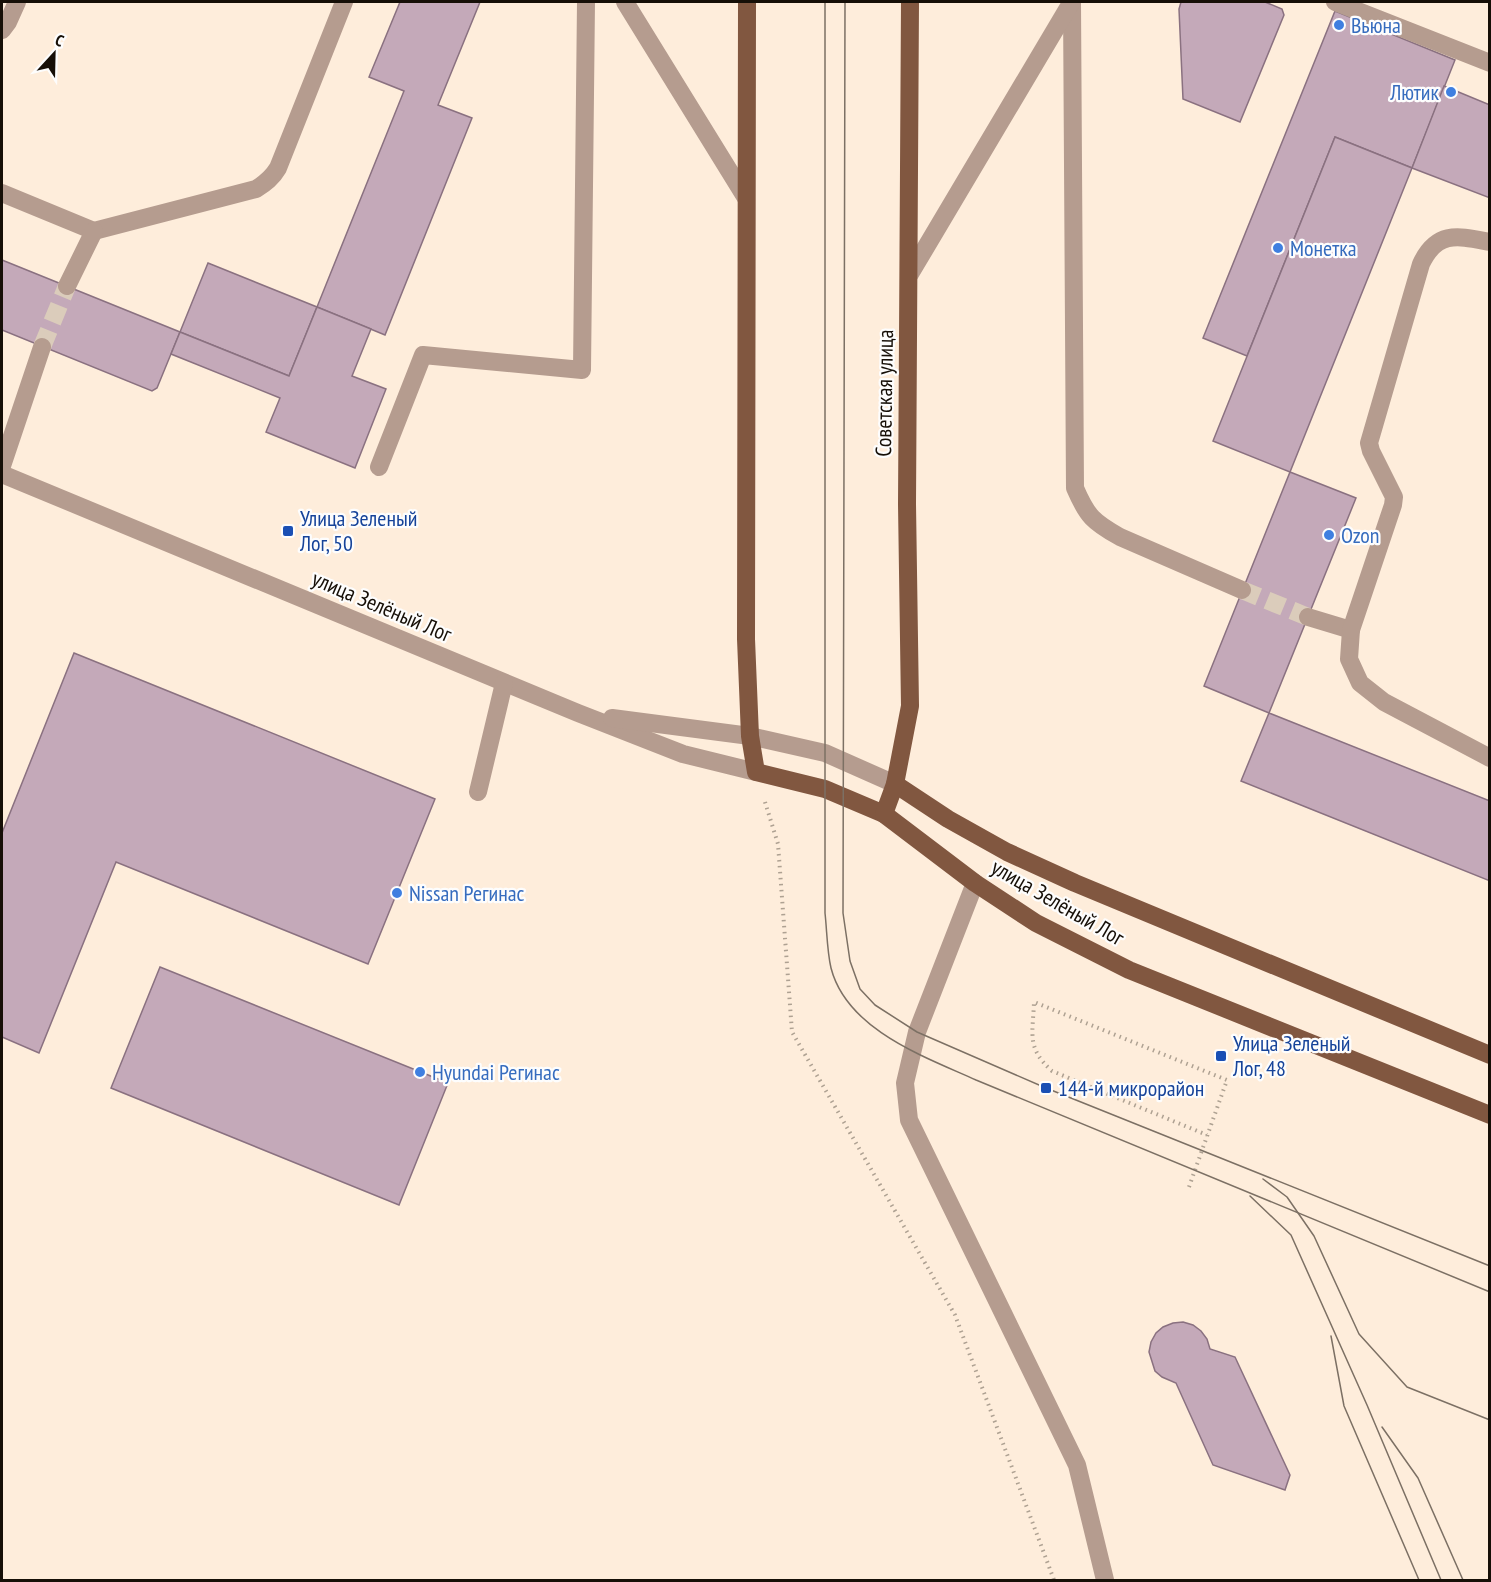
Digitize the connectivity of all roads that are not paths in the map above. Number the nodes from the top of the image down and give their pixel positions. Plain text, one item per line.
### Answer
1 (17, 2) edge
2 (344, 2) edge
3 (586, 2) edge
4 (625, 2) edge
5 (747, 2) edge
6 (910, 2) edge
7 (1072, 2) edge
8 (1335, 2) edge
9 (2, 30) edge
10 (1490, 63) edge
11 (2, 193) edge
12 (746, 198) junction
13 (94, 231) junction
14 (1490, 242) edge
15 (910, 274) junction
16 (67, 286) tunnel mouth
17 (42, 347) tunnel mouth
18 (2, 466) edge
19 (380, 467) dead end
20 (2, 474) edge
21 (1242, 590) tunnel mouth
22 (1308, 617) tunnel mouth
23 (1351, 630) junction
24 (504, 683) junction
25 (578, 713) junction
26 (750, 736) junction
27 (1490, 758) edge
28 (756, 772) junction
29 (895, 784) junction
30 (478, 792) dead end
31 (884, 814) junction
32 (975, 883) junction
33 (1490, 1055) edge
34 (1490, 1115) edge
35 (1105, 1581) edge

1 - 9 street
2 - 13 street
3 - 19 street
4 - 12 street
5 - 12 main road
6 - 15 main road, Советская улица
7 - 15 street
7 - 21 street
8 - 10 street
11 - 13 street
12 - 26 main road
13 - 16 street
14 - 23 street
15 - 29 main road, Советская улица
17 - 18 street
20 - 24 street, улица Зелёный Лог
22 - 23 street
23 - 27 street
24 - 25 street, улица Зелёный Лог
24 - 30 street
25 - 26 street, улица Зелёный Лог
25 - 28 street, улица Зелёный Лог
26 - 28 main road
26 - 29 street, улица Зелёный Лог
28 - 31 main road, улица Зелёный Лог
29 - 31 main road, Советская улица
29 - 33 main road, улица Зелёный Лог
31 - 32 main road, улица Зелёный Лог
32 - 34 main road, улица Зелёный Лог
32 - 35 street

